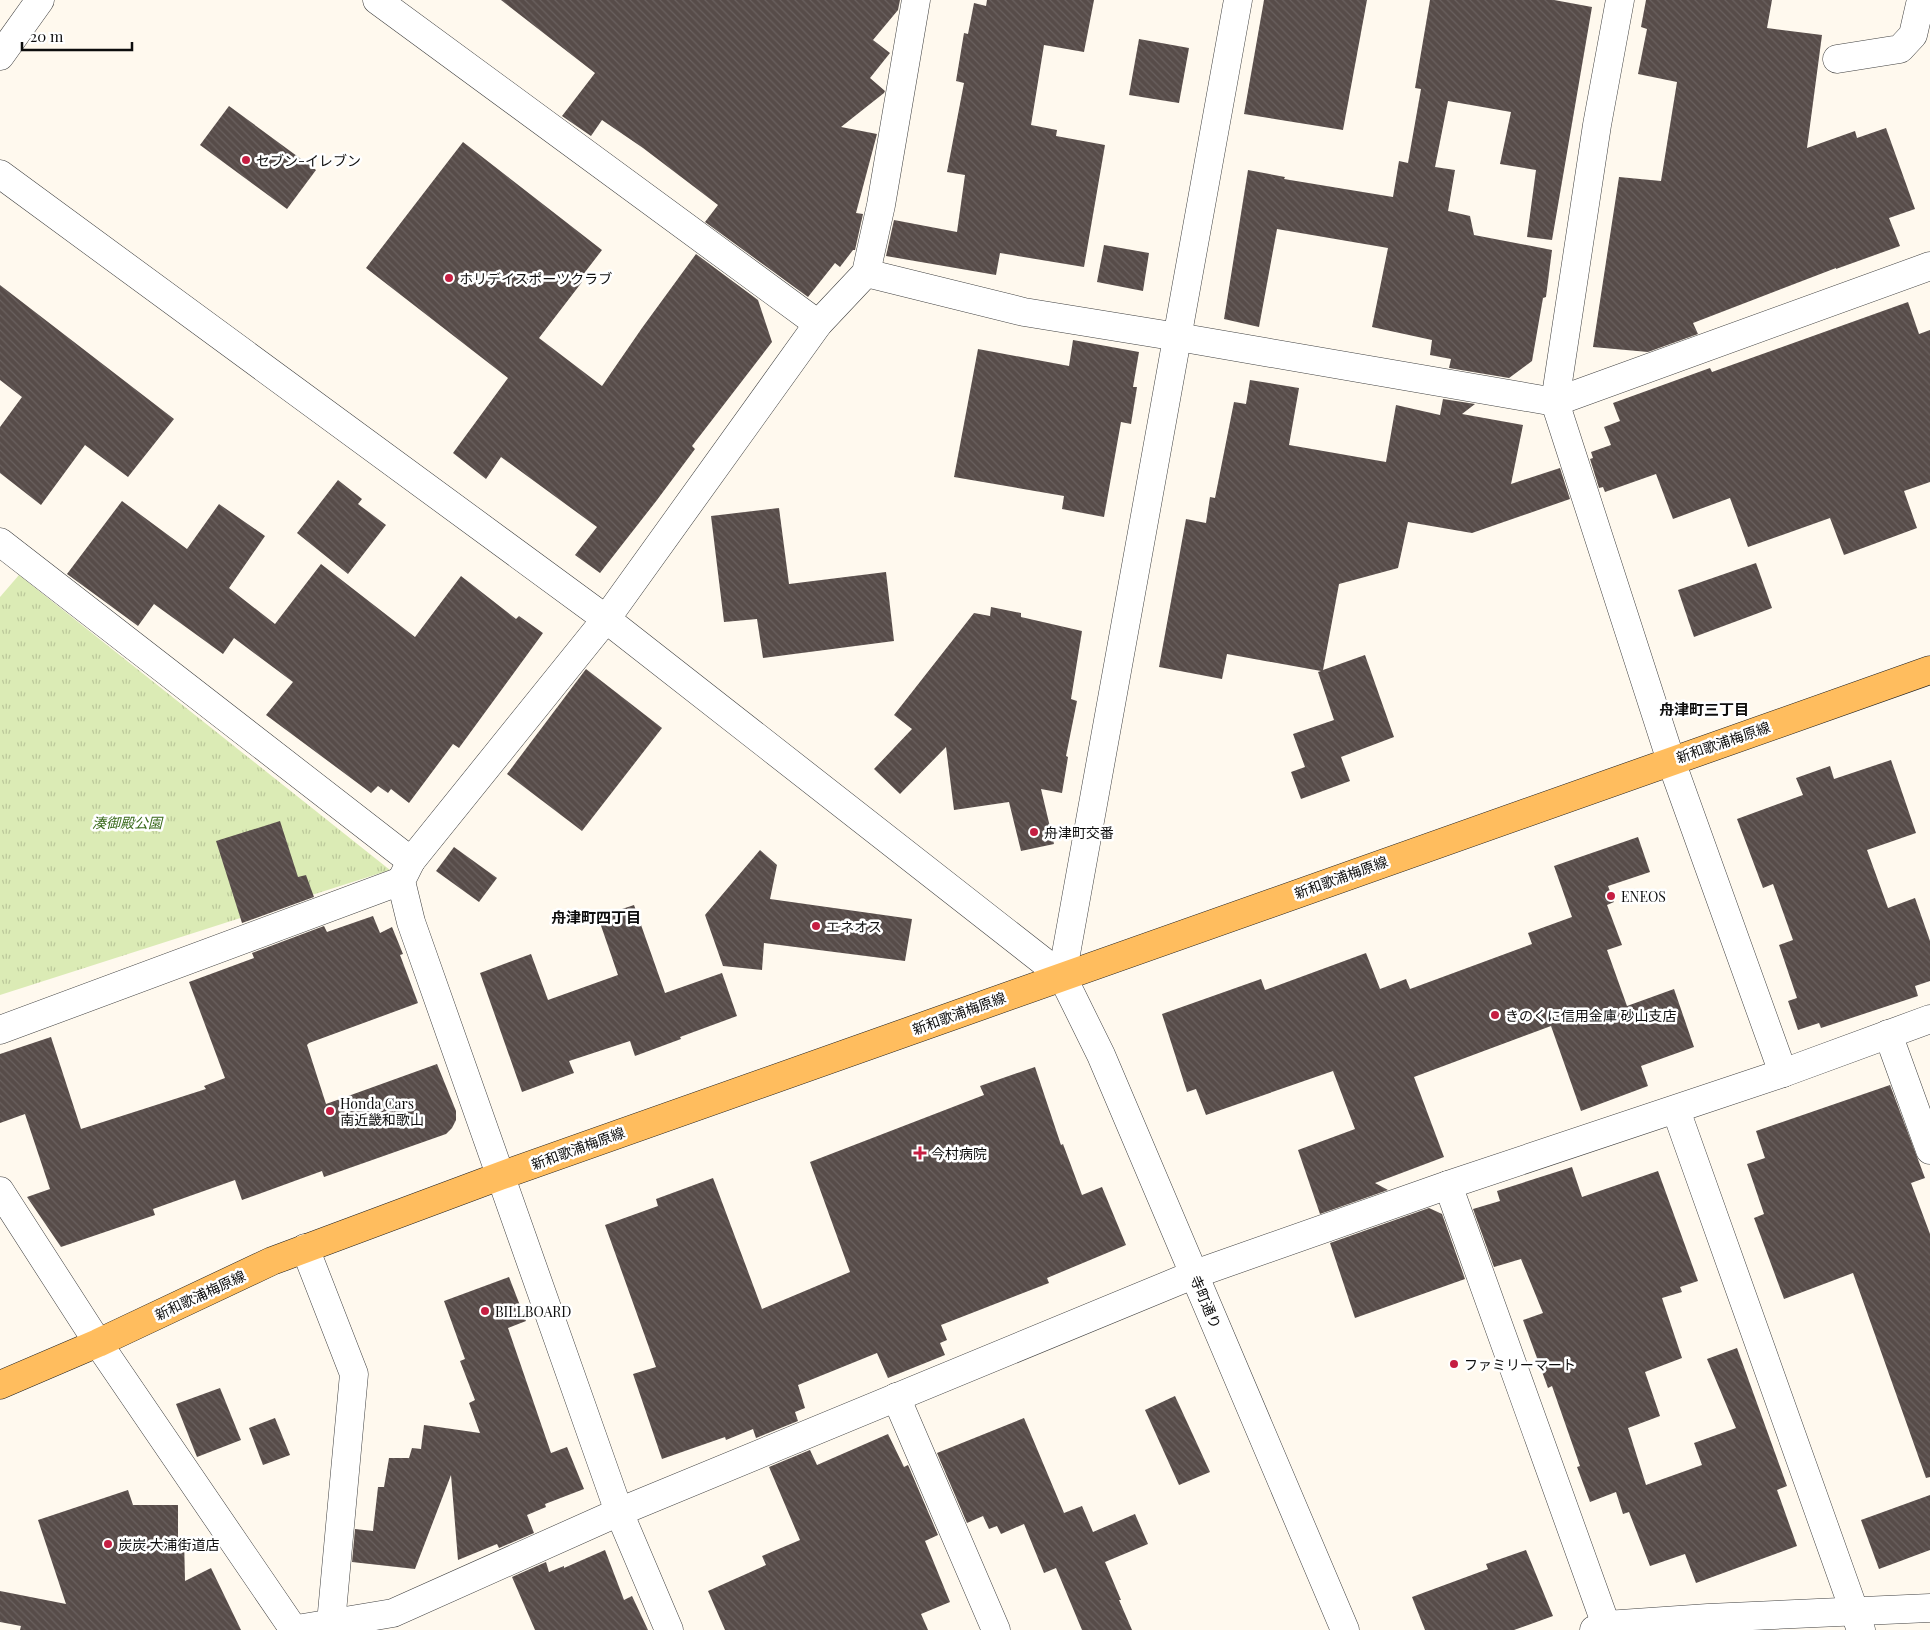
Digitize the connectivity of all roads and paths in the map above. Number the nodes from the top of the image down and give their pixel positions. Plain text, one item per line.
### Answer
1 (40, 0) edge
2 (377, 0) edge
3 (916, 0) edge
4 (1238, 0) edge
5 (1620, 0) edge
6 (1921, 0) edge
7 (0, 56) edge
8 (1837, 59) dead end
9 (0, 174) edge
10 (1930, 266) edge
11 (866, 273) junction
12 (818, 324) junction
13 (1178, 337) junction
14 (1555, 402) junction
15 (0, 542) edge
16 (606, 619) junction
17 (1930, 670) edge
18 (1671, 761) junction
19 (406, 871) junction
20 (1062, 976) junction
21 (1930, 1019) edge
22 (0, 1030) edge
23 (1888, 1034) junction
24 (1783, 1073) junction
25 (1676, 1110) junction
26 (1930, 1150) edge
27 (500, 1176) junction
28 (1448, 1185) junction
29 (0, 1191) edge
30 (305, 1248) junction
31 (1195, 1274) junction
32 (98, 1343) junction
33 (0, 1385) edge
34 (896, 1397) junction
35 (619, 1512) junction
36 (1930, 1608) edge
37 (1858, 1620) edge
38 (331, 1623) junction
39 (1710, 1624) edge
40 (1600, 1628) edge
41 (293, 1630) edge
42 (669, 1630) edge
43 (996, 1630) edge
44 (1345, 1630) edge

1 - 7 street
2 - 12 street
3 - 11 street
4 - 13 street
5 - 14 street
6 - 8 street
9 - 16 street
10 - 14 street
11 - 12 street
11 - 13 street
12 - 16 street
13 - 14 street
13 - 20 street
14 - 18 street
15 - 19 street
16 - 19 street
16 - 20 street
17 - 18 main road, 新和歌浦梅原線
18 - 20 main road, 新和歌浦梅原線
18 - 24 street
19 - 22 street
19 - 27 street
20 - 27 main road, 新和歌浦梅原線
20 - 31 street, 寺町通り
21 - 23 street
23 - 24 street
23 - 26 street
24 - 25 street
25 - 28 street
25 - 37 street
27 - 30 main road, 新和歌浦梅原線
27 - 35 street
28 - 31 street
28 - 40 street
29 - 32 street
30 - 32 main road, 新和歌浦梅原線
30 - 38 street
31 - 34 street
31 - 44 street, 寺町通り
32 - 33 main road, 新和歌浦梅原線
32 - 41 street
34 - 35 street
34 - 43 street
35 - 38 street
35 - 42 street
36 - 37 street
37 - 39 street
38 - 41 street
39 - 40 street

